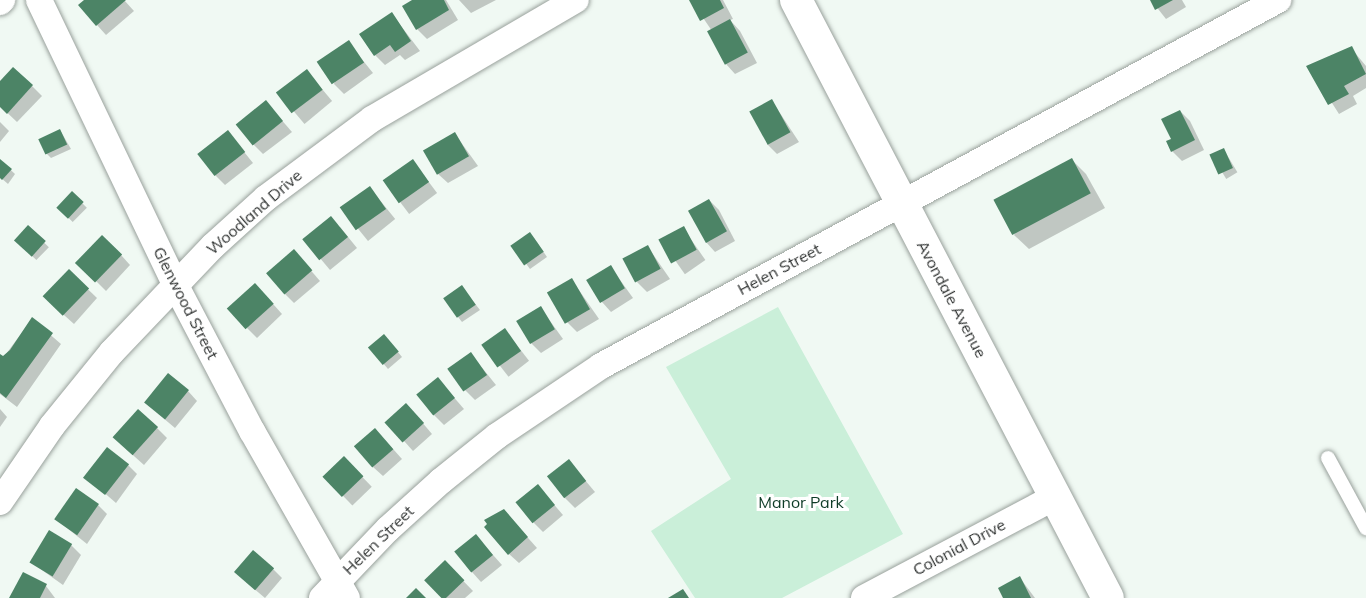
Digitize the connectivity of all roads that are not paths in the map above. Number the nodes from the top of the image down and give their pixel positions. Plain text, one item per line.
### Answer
1 (39, 0) edge
2 (576, 0) edge
3 (796, 0) edge
4 (1278, 0) edge
5 (902, 203) junction
6 (175, 284) junction
7 (1328, 458) dead end
8 (1055, 496) junction
9 (0, 502) edge
10 (1366, 528) edge
11 (335, 592) edge
12 (864, 598) edge
13 (1108, 598) edge

1 - 6 street, Glenwood Street
2 - 6 street, Woodland Drive
3 - 5 street, Avondale Avenue
4 - 5 street, Helen Street
5 - 8 street, Avondale Avenue
5 - 11 street, Helen Street
6 - 9 street, Woodland Drive
6 - 11 street, Glenwood Street
7 - 10 lane
8 - 12 street, Colonial Drive
8 - 13 street, Avondale Avenue

